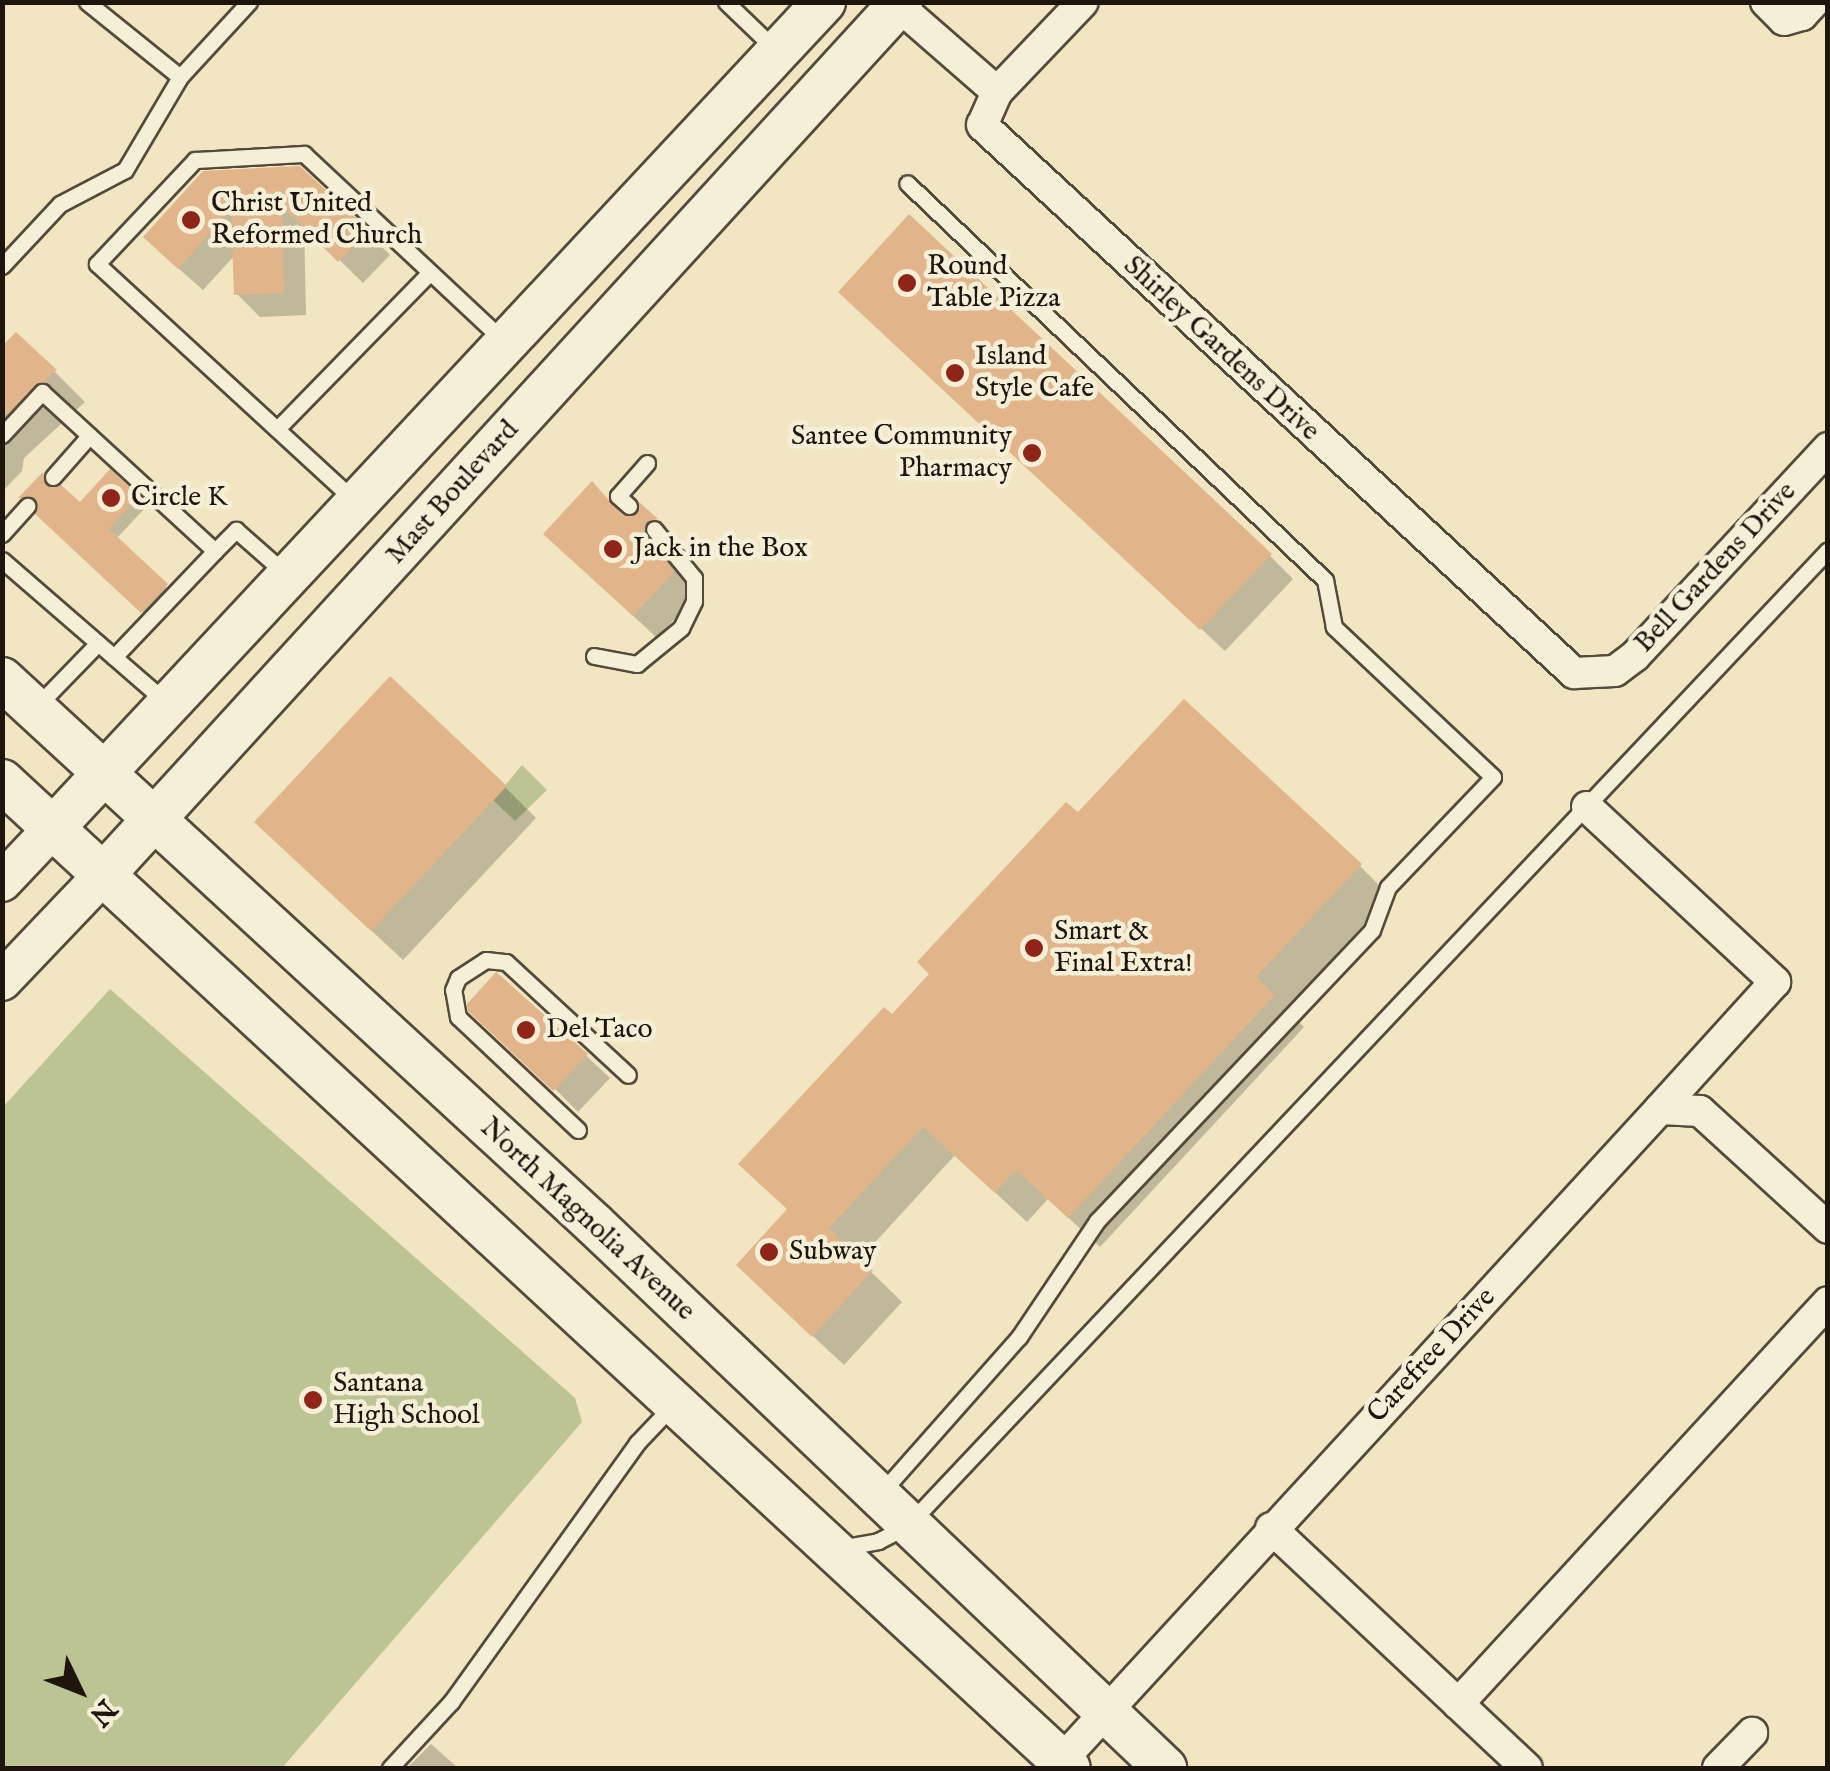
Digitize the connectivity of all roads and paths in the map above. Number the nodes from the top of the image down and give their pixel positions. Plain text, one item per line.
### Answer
1 (88, 2) edge
2 (249, 2) edge
3 (726, 2) edge
4 (824, 2) edge
5 (1083, 2) edge
6 (1766, 2) edge
7 (1814, 2) edge
8 (898, 4) edge
9 (778, 52) junction
10 (180, 77) junction
11 (997, 92) junction
12 (907, 183) dead end
13 (2, 266) edge
14 (430, 272) junction
15 (506, 343) junction
16 (277, 430) junction
17 (2, 435) edge
18 (90, 436) junction
19 (1828, 448) edge
20 (647, 464) dead end
21 (52, 477) dead end
22 (357, 503) junction
23 (27, 506) dead end
24 (629, 506) dead end
25 (654, 529) dead end
26 (2, 534) edge
27 (1828, 550) edge
28 (215, 551) junction
29 (2, 560) edge
30 (289, 576) junction
31 (98, 643) junction
32 (594, 656) dead end
33 (114, 658) junction
34 (1596, 674) joint
35 (2, 680) edge
36 (168, 704) junction
37 (34, 709) junction
38 (104, 774) junction
39 (2, 781) edge
40 (1587, 807) junction
41 (152, 821) junction
42 (53, 828) junction
43 (103, 875) junction
44 (2, 882) edge
45 (2, 981) edge
46 (628, 1075) dead end
47 (1660, 1109) junction
48 (578, 1130) dead end
49 (1828, 1228) edge
50 (1828, 1302) edge
51 (674, 1404) junction
52 (891, 1512) junction
53 (1271, 1528) junction
54 (831, 1549) junction
55 (1458, 1704) junction
56 (1106, 1712) junction
57 (1752, 1732) dead end
58 (1065, 1765) edge
59 (390, 1768) edge
60 (1165, 1768) edge
61 (1527, 1768) edge
62 (1718, 1768) edge

1 - 10 lane
2 - 10 lane
3 - 9 lane
4 - 9 main road
5 - 11 street
6 - 7 street
8 - 11 street
8 - 41 main road, Mast Boulevard
9 - 15 main road
10 - 13 lane
11 - 34 street, Shirley Gardens Drive
12 - 52 lane
14 - 15 lane
14 - 16 lane
14 - 16 lane
15 - 22 main road
16 - 22 lane
17 - 18 lane
18 - 21 lane
18 - 28 lane
19 - 34 street, Bell Gardens Drive
20 - 24 lane
22 - 30 main road
23 - 26 lane
25 - 32 lane
27 - 40 lane
28 - 30 lane
28 - 33 lane
29 - 31 lane
30 - 36 main road
31 - 33 lane
31 - 37 lane
33 - 36 lane
35 - 37 main road, North Magnolia Avenue
36 - 38 main road
37 - 38 main road, North Magnolia Avenue
38 - 41 main road, North Magnolia Avenue
38 - 42 main road
39 - 42 main road
40 - 47 street, Carefree Drive
40 - 52 lane
41 - 43 main road, Mast Boulevard
41 - 52 main road, North Magnolia Avenue
42 - 43 main road
42 - 44 street
43 - 45 street, Mast Boulevard
43 - 51 main road
46 - 48 lane
47 - 49 street
47 - 53 street, Carefree Drive
50 - 55 street
51 - 54 main road
51 - 59 lane
52 - 54 lane
52 - 56 main road, North Magnolia Avenue
53 - 55 street
53 - 56 street, Carefree Drive
54 - 58 main road
55 - 61 street
56 - 58 street, Carefree Drive
56 - 60 main road, North Magnolia Avenue
57 - 62 street

